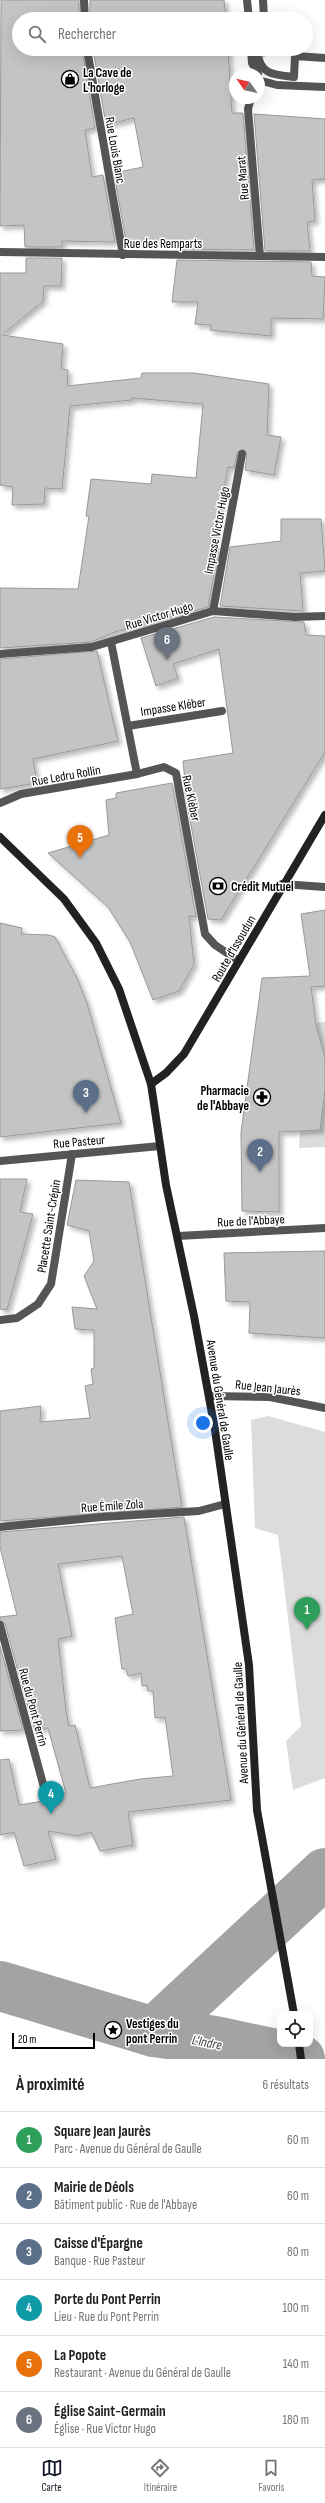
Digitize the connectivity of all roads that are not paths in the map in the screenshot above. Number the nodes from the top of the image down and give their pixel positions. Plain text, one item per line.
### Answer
1 (84, 0) edge
2 (247, 0) edge
3 (263, 0) edge
4 (85, 12) edge
5 (248, 12) edge
6 (264, 12) edge
7 (88, 56) edge
8 (252, 56) edge
9 (258, 56) edge
10 (295, 56) edge
11 (295, 56) edge
12 (325, 58) edge
13 (254, 68) edge
14 (265, 81) edge
15 (325, 87) edge
16 (249, 104) edge
17 (0, 252) edge
18 (123, 255) junction
19 (260, 256) junction
20 (325, 257) edge
21 (242, 454) dead end
22 (213, 611) junction
23 (325, 616) edge
24 (111, 642) junction
25 (0, 654) edge
26 (222, 711) dead end
27 (128, 726) junction
28 (137, 774) junction
29 (0, 803) edge
30 (325, 815) edge
31 (0, 837) edge
32 (282, 884) junction
33 (325, 887) edge
34 (239, 962) junction
35 (151, 1084) junction
36 (160, 1146) junction
37 (72, 1154) junction
38 (0, 1161) edge
39 (325, 1228) edge
40 (178, 1236) junction
41 (0, 1320) edge
42 (209, 1396) junction
43 (325, 1408) edge
44 (225, 1504) junction
45 (0, 1527) edge
46 (0, 1625) edge
47 (46, 1795) dead end
48 (293, 2011) edge
49 (299, 2047) edge
50 (302, 2059) edge

1 - 4 street
2 - 5 street
3 - 6 street
7 - 18 street, Rue Louis Blanc
8 - 13 street
9 - 11 street
10 - 12 street
14 - 15 street
16 - 19 street, Rue Marat
17 - 18 street, Rue des Remparts
18 - 19 street, Rue des Remparts
19 - 20 street, Rue des Remparts
21 - 22 street, Impasse Victor Hugo
22 - 23 street, Rue Victor Hugo
22 - 24 street, Rue Victor Hugo
24 - 25 street, Rue Victor Hugo
24 - 27 street
26 - 27 street, Impasse Kléber
27 - 28 street
28 - 29 street, Rue Ledru Rollin
28 - 34 street, Rue Kléber
30 - 32 main road, Route d'Issoudun
31 - 35 main road, Avenue du Général de Gaulle
32 - 33 street
32 - 34 main road, Route d'Issoudun
34 - 35 main road, Route d'Issoudun
35 - 36 main road, Avenue du Général de Gaulle
36 - 37 street, Rue Pasteur
36 - 40 main road, Avenue du Général de Gaulle
37 - 38 street, Rue Pasteur
37 - 41 street, Placette Saint-Crépin
39 - 40 street, Rue de l'Abbaye
40 - 42 main road, Avenue du Général de Gaulle
42 - 43 street, Rue Jean Jaurès
42 - 44 main road, Avenue du Général de Gaulle
44 - 45 street, Rue Émile Zola
44 - 48 main road, Avenue du Général de Gaulle
46 - 47 street, Rue du Pont Perrin
49 - 50 main road

